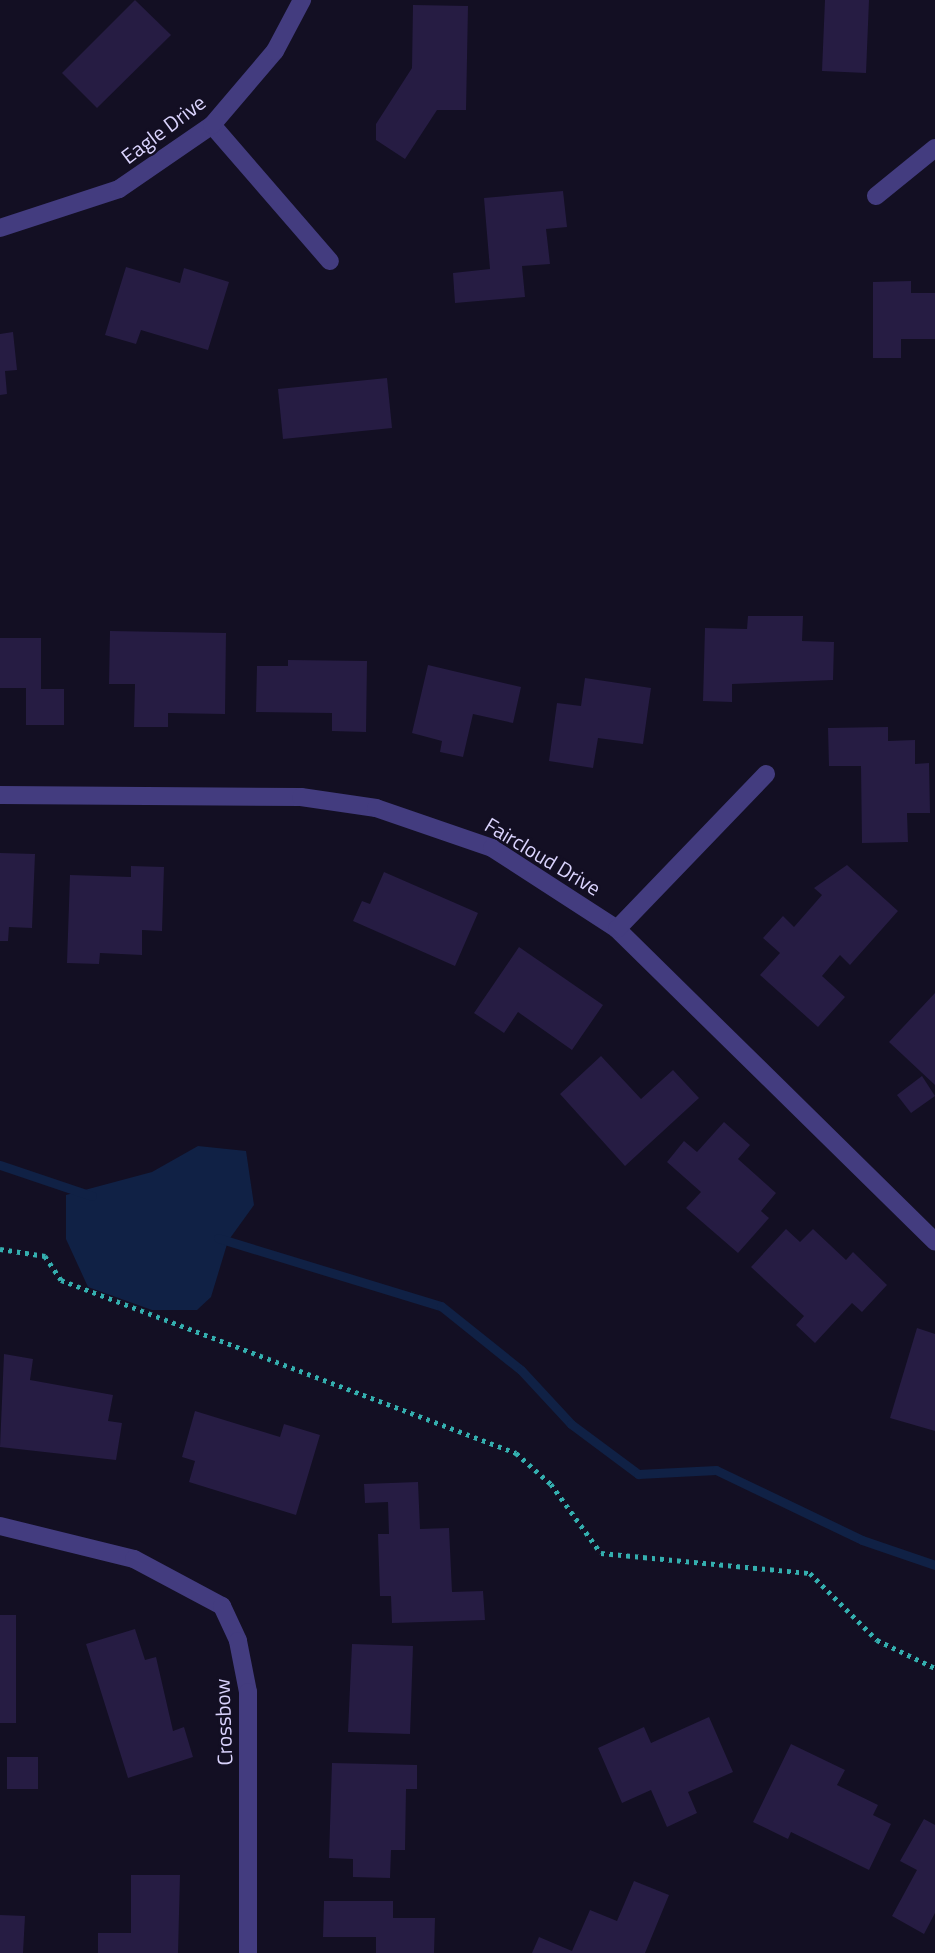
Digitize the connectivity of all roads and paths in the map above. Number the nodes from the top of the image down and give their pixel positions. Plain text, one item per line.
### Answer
1 (302, 0) edge
2 (212, 125) junction
3 (935, 148) edge
4 (876, 196) dead end
5 (0, 228) edge
6 (330, 261) dead end
7 (766, 774) dead end
8 (0, 795) edge
9 (617, 929) junction
10 (935, 1242) edge
11 (0, 1249) edge
12 (0, 1526) edge
13 (935, 1668) edge
14 (248, 1953) edge

1 - 2 street, Eagle Drive
2 - 5 street, Eagle Drive
2 - 6 street
3 - 4 street
7 - 9 street
8 - 9 street, Faircloud Drive
9 - 10 street, Faircloud Drive
11 - 13 path
12 - 14 street, Crossbow

